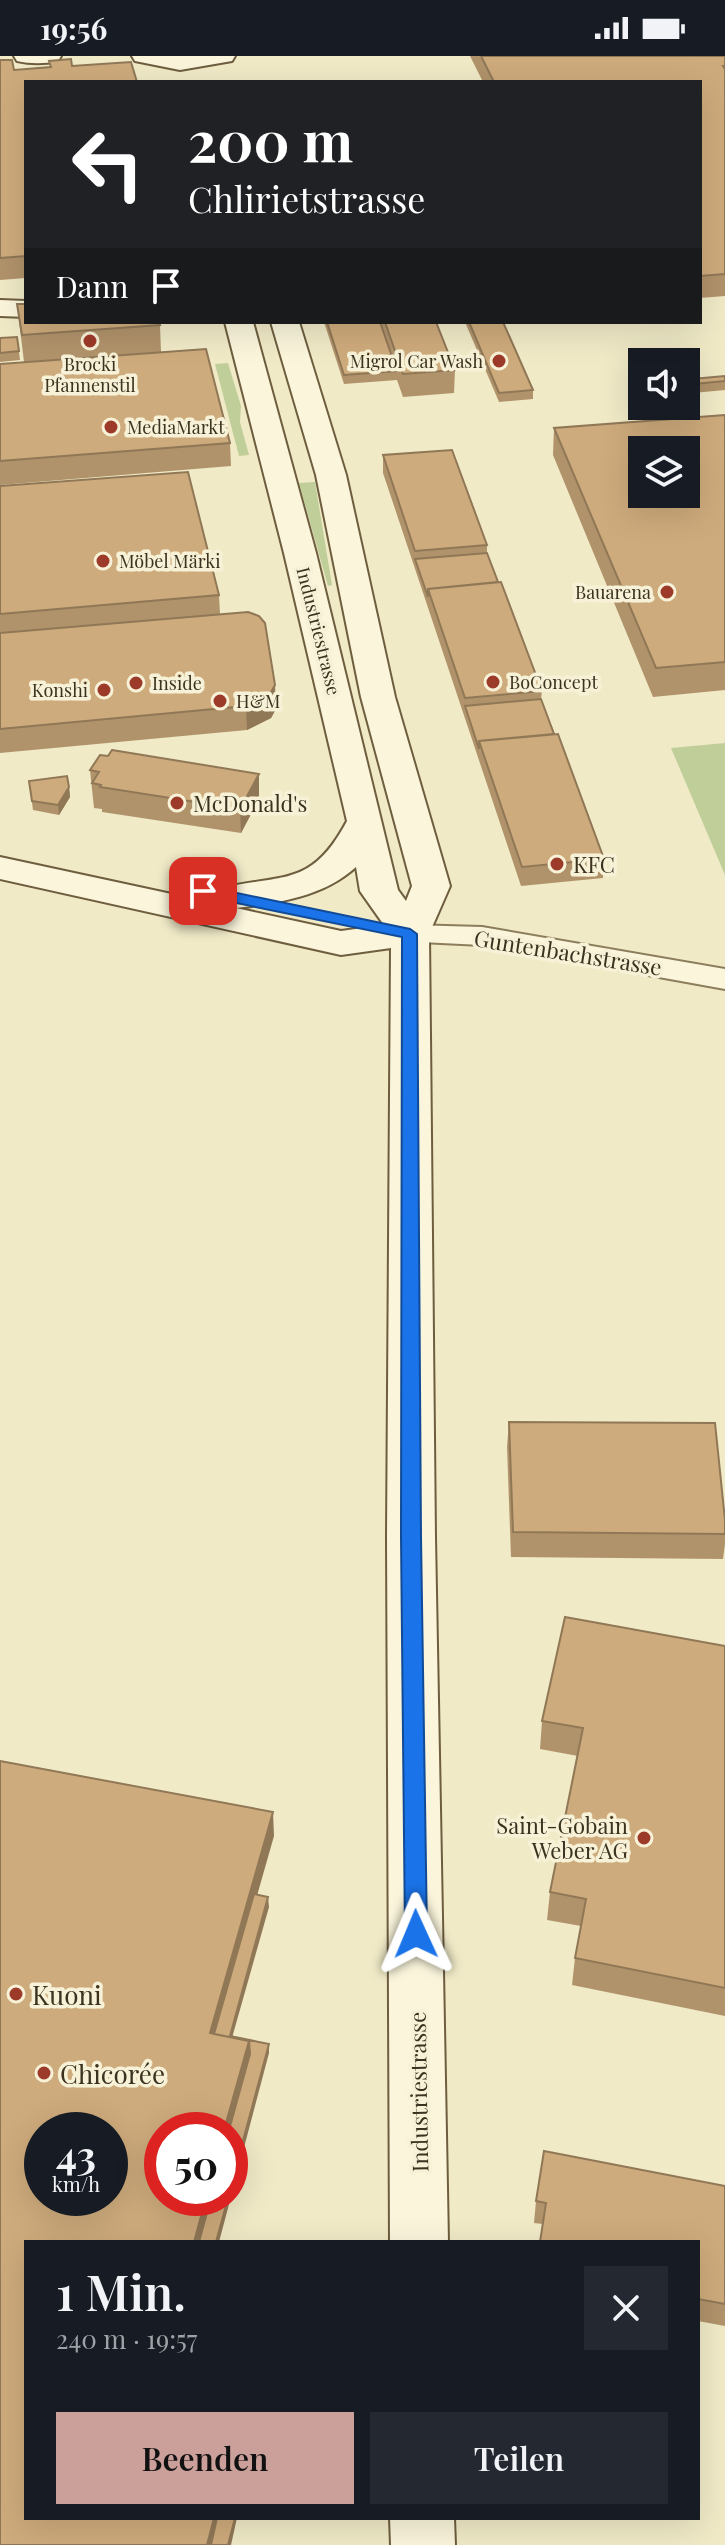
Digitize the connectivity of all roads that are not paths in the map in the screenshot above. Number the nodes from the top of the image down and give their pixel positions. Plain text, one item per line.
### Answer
1 (26, 56) edge
2 (49, 56) edge
3 (150, 58) edge
4 (209, 66) edge
5 (168, 80) edge
6 (0, 308) edge
7 (24, 309) edge
8 (240, 324) edge
9 (286, 324) edge
10 (365, 821) junction
11 (0, 852) edge
12 (0, 868) edge
13 (232, 897) junction
14 (410, 934) junction
15 (725, 979) edge
16 (419, 2240) edge
17 (422, 2520) edge
18 (423, 2545) edge

1 - 2 main road
3 - 4 main road
3 - 5 main road
6 - 7 main road
8 - 10 main road, Industriestrasse
9 - 14 main road, Industriestrasse
10 - 13 main road
10 - 14 main road, Industriestrasse
11 - 13 main road
12 - 14 main road
13 - 14 main road
14 - 15 street, Guntenbachstrasse
14 - 16 main road, Industriestrasse
17 - 18 main road

